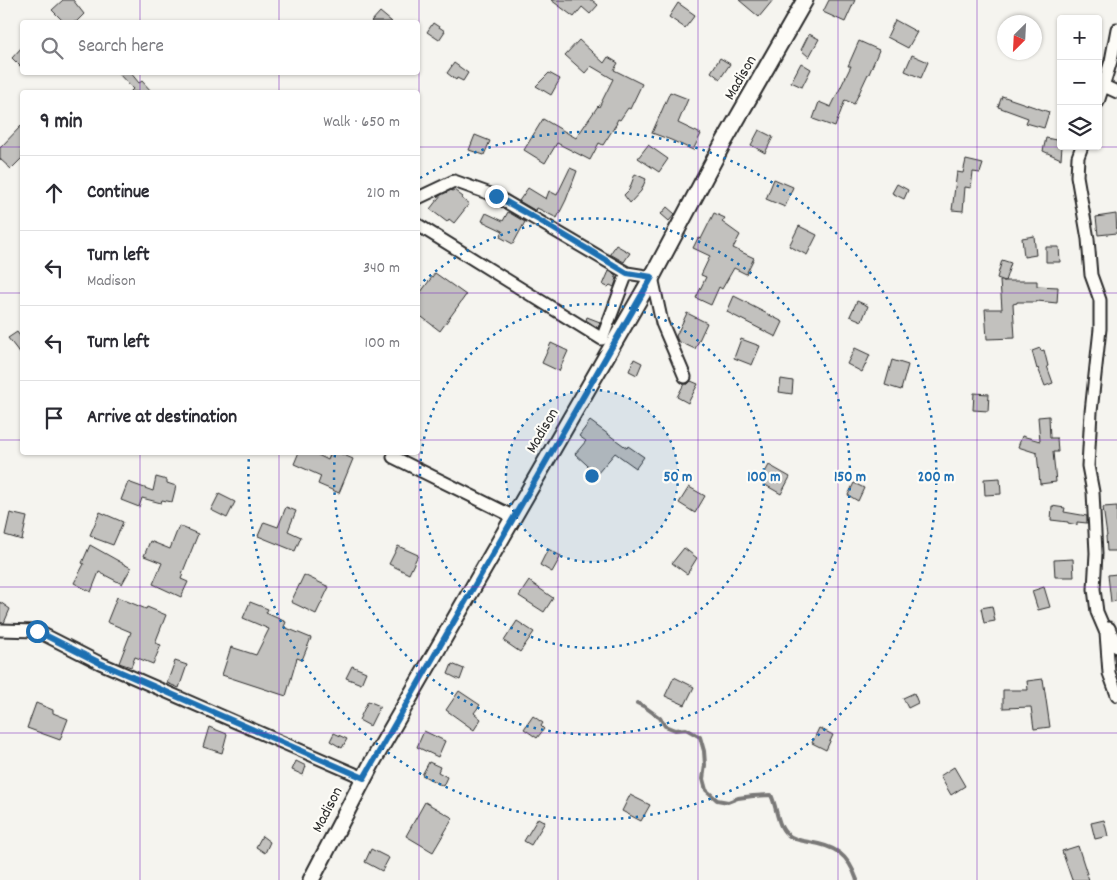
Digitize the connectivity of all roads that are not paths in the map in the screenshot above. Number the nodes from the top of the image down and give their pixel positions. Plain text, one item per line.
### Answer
1 (805, 0) edge
2 (1117, 29) edge
3 (1104, 86) junction
4 (1102, 91) edge
5 (1117, 92) edge
6 (1081, 150) edge
7 (420, 197) edge
8 (420, 225) edge
9 (627, 273) junction
10 (652, 277) junction
11 (685, 377) dead end
12 (393, 457) dead end
13 (514, 517) junction
14 (1096, 602) junction
15 (0, 630) edge
16 (1117, 647) edge
17 (1117, 695) edge
18 (364, 778) junction
19 (311, 880) edge

1 - 10 street, Madison
2 - 3 street
3 - 4 street
3 - 5 street
6 - 14 street
7 - 9 street
8 - 9 street
9 - 10 street
10 - 11 street
10 - 13 street, Madison
12 - 13 street
13 - 18 street, Madison
14 - 16 street
14 - 17 street
15 - 18 street
18 - 19 street, Madison

